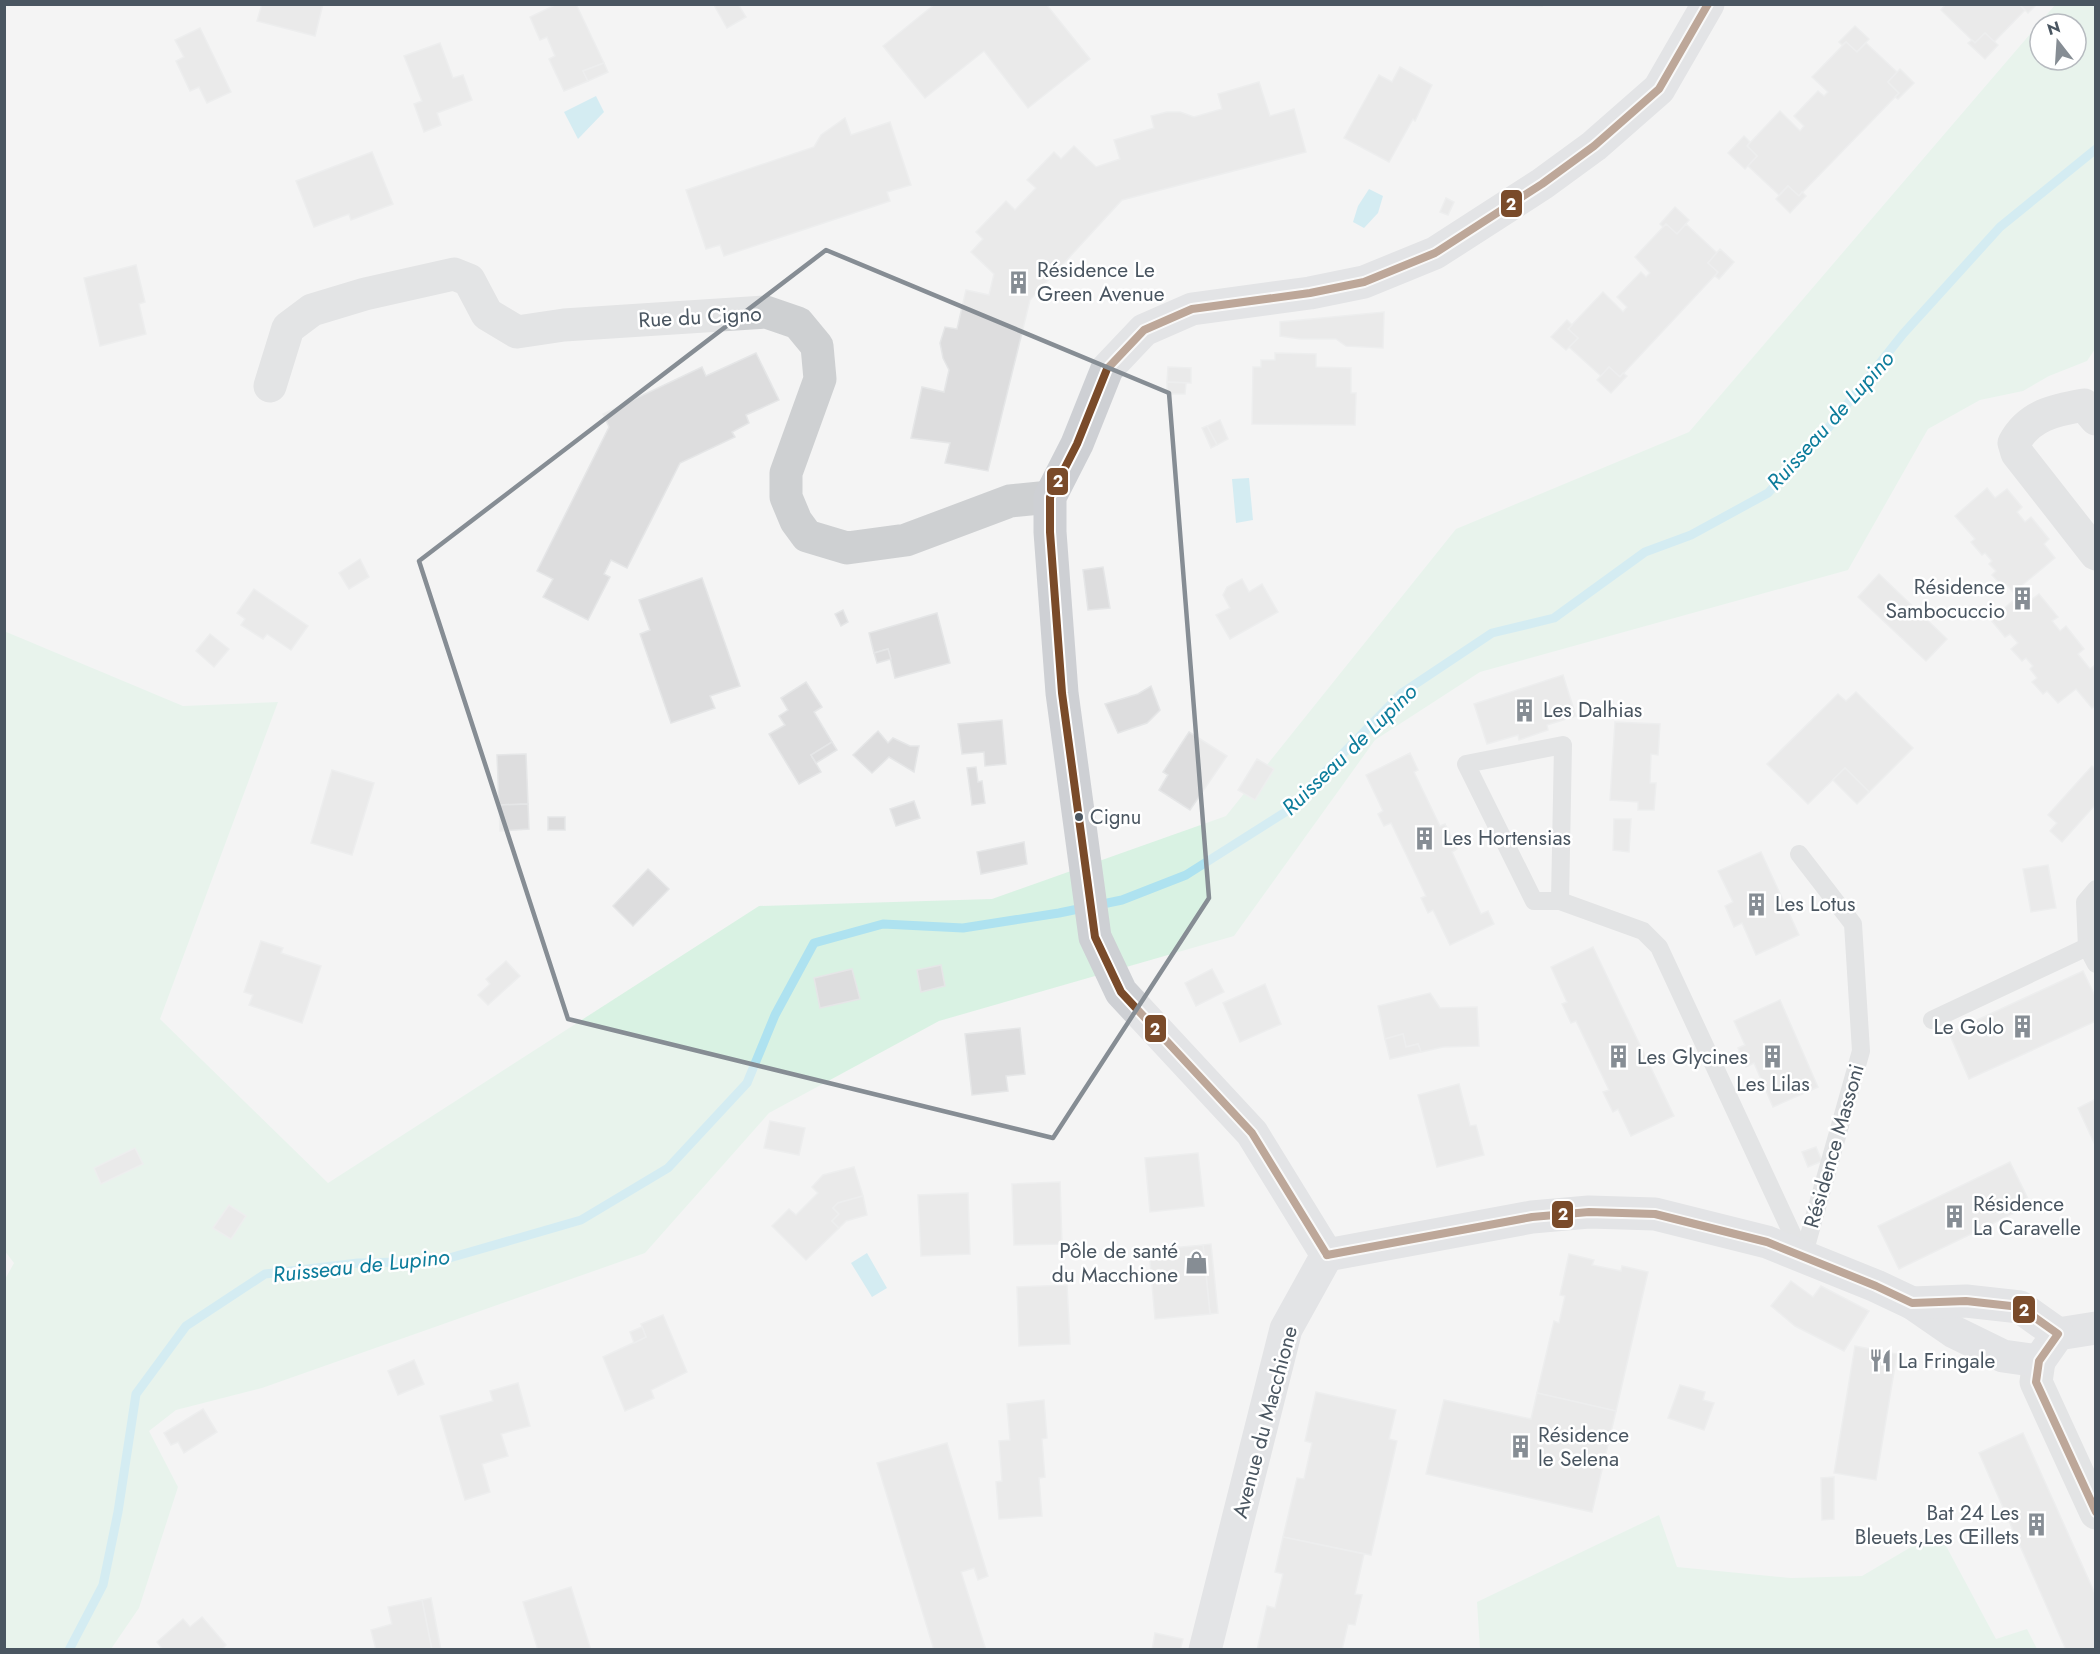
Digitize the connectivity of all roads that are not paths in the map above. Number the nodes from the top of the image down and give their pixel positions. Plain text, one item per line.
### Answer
1 (1708, 4) edge
2 (270, 386) dead end
3 (2092, 407) edge
4 (1050, 497) junction
5 (2096, 554) edge
6 (1799, 854) dead end
7 (2096, 889) edge
8 (1560, 902) junction
9 (2087, 947) junction
10 (2096, 964) edge
11 (1932, 1020) dead end
12 (1327, 1255) junction
13 (1803, 1257) junction
14 (1912, 1303) junction
15 (2096, 1328) edge
16 (2058, 1334) junction
17 (2039, 1361) junction
18 (2096, 1513) edge
19 (1205, 1650) edge

1 - 4 main road
2 - 4 street, Rue du Cigno
3 - 5 street
4 - 12 main road
6 - 13 lane, Résidence Massoni
7 - 9 lane
8 - 8 lane, Résidence Massoni
8 - 13 lane, Résidence Massoni
9 - 10 lane
9 - 11 lane
12 - 13 main road
12 - 19 main road, Avenue du Macchione
13 - 14 main road
14 - 16 main road
14 - 17 main road
15 - 16 main road
16 - 17 main road
17 - 18 street

